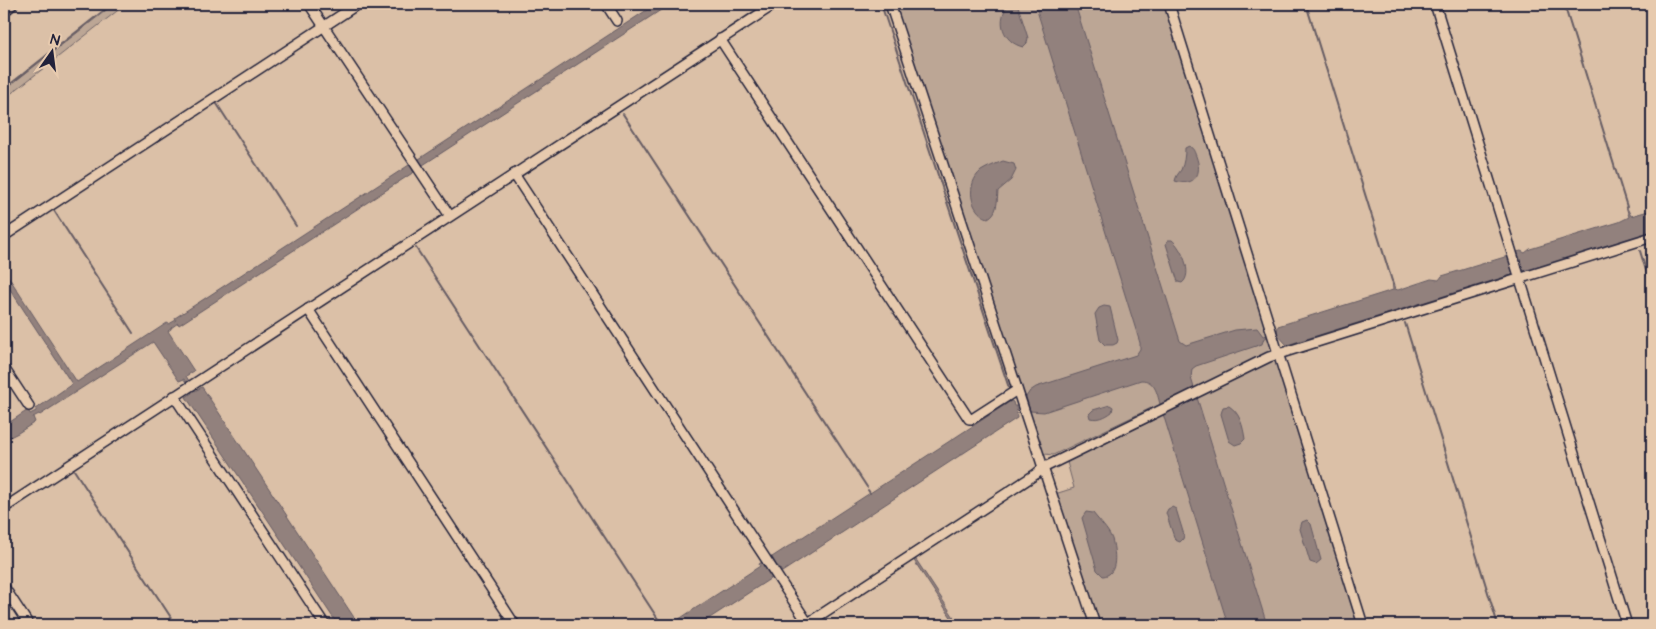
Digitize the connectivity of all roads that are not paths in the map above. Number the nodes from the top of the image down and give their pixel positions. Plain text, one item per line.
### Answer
1 (13, 4) edge
2 (309, 4) edge
3 (358, 4) edge
4 (606, 4) edge
5 (774, 4) edge
6 (890, 4) edge
7 (1168, 4) edge
8 (1435, 4) edge
9 (4, 12) edge
10 (617, 21) dead end
11 (324, 26) junction
12 (720, 39) junction
13 (514, 174) junction
14 (450, 216) junction
15 (4, 236) edge
16 (1652, 237) edge
17 (1520, 278) junction
18 (308, 309) junction
19 (1278, 354) junction
20 (4, 368) edge
21 (1017, 390) junction
22 (174, 396) junction
23 (29, 406) dead end
24 (1043, 468) junction
25 (4, 508) edge
26 (4, 587) edge
27 (29, 625) edge
28 (324, 625) edge
29 (516, 625) edge
30 (808, 625) edge
31 (1095, 625) edge
32 (1363, 625) edge
33 (1627, 625) edge

1 - 9 street
2 - 11 street
3 - 11 street
4 - 10 street
5 - 12 street
6 - 21 street
7 - 19 street
8 - 17 street
11 - 14 street
11 - 15 street
12 - 13 street
12 - 21 street
13 - 14 street
13 - 30 street
14 - 18 street
16 - 17 street
17 - 19 street
17 - 33 street
18 - 22 street
18 - 29 street
19 - 24 street
19 - 32 street
20 - 23 street
21 - 24 street
22 - 25 street
22 - 28 street
24 - 30 street
24 - 31 street
26 - 27 street

